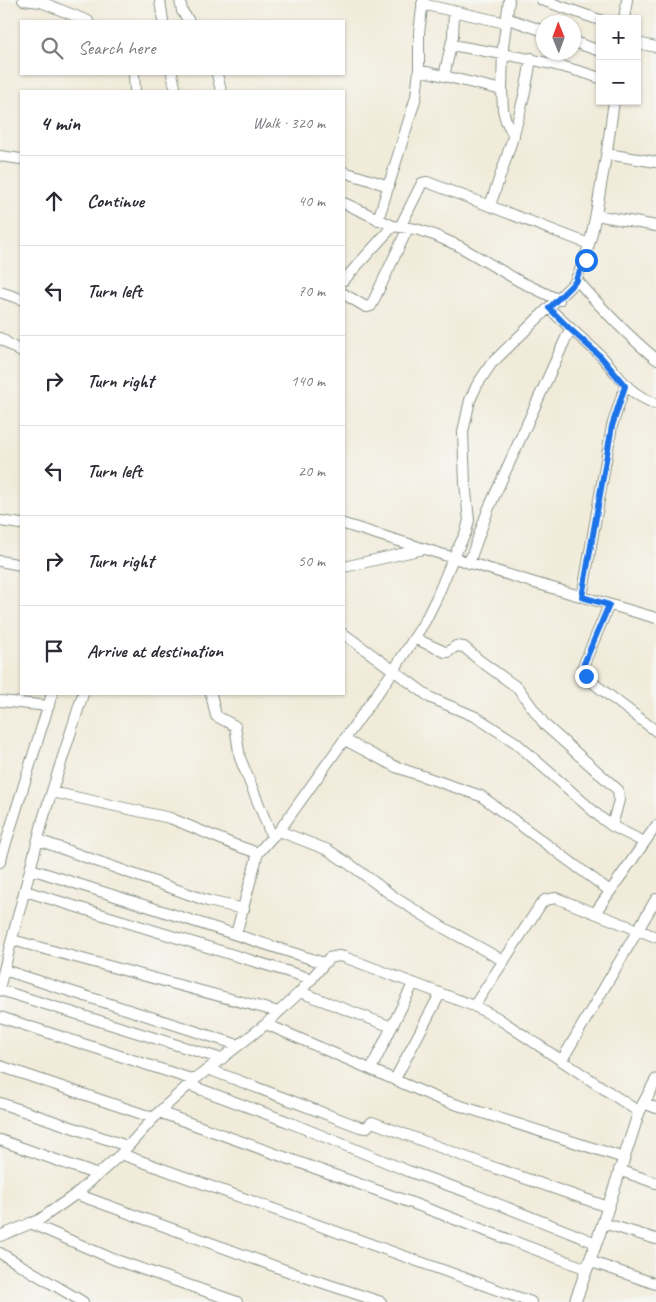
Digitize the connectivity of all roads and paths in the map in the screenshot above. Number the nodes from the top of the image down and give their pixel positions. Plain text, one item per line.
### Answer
1 (23, 0) edge
2 (160, 0) edge
3 (180, 0) edge
4 (509, 0) edge
5 (542, 0) edge
6 (627, 0) edge
7 (423, 2) edge
8 (454, 11) junction
9 (625, 15) edge
10 (596, 19) edge
11 (86, 20) edge
12 (163, 20) edge
13 (188, 20) edge
14 (506, 21) junction
15 (536, 29) edge
16 (581, 44) edge
17 (451, 45) junction
18 (641, 45) edge
19 (656, 47) edge
20 (596, 50) edge
21 (503, 54) junction
22 (531, 58) junction
23 (419, 70) junction
24 (134, 75) edge
25 (172, 75) edge
26 (217, 75) edge
27 (444, 76) junction
28 (596, 77) edge
29 (135, 90) edge
30 (176, 90) edge
31 (221, 90) edge
32 (502, 90) junction
33 (613, 105) edge
34 (514, 136) junction
35 (607, 154) junction
36 (0, 156) edge
37 (20, 159) edge
38 (656, 162) edge
39 (345, 172) edge
40 (389, 186) junction
41 (345, 204) edge
42 (490, 205) junction
43 (596, 215) junction
44 (378, 220) junction
45 (656, 226) edge
46 (400, 227) junction
47 (589, 244) junction
48 (345, 279) edge
49 (577, 280) junction
50 (0, 292) edge
51 (345, 295) edge
52 (20, 299) edge
53 (558, 300) junction
54 (549, 308) junction
55 (570, 329) junction
56 (0, 338) edge
57 (20, 351) edge
58 (656, 358) edge
59 (625, 386) junction
60 (656, 404) edge
61 (0, 521) edge
62 (20, 524) edge
63 (345, 524) edge
64 (424, 549) junction
65 (453, 558) junction
66 (0, 561) edge
67 (469, 563) junction
68 (20, 565) edge
69 (345, 567) edge
70 (582, 597) junction
71 (609, 605) junction
72 (656, 618) edge
73 (345, 635) edge
74 (414, 638) junction
75 (394, 670) junction
76 (52, 695) edge
77 (83, 695) edge
78 (211, 695) edge
79 (0, 701) edge
80 (49, 706) junction
81 (656, 731) edge
82 (345, 740) junction
83 (52, 792) junction
84 (612, 826) junction
85 (656, 826) edge
86 (276, 834) junction
87 (38, 840) junction
88 (644, 842) junction
89 (258, 853) junction
90 (0, 862) edge
91 (31, 869) junction
92 (25, 891) junction
93 (610, 891) junction
94 (656, 899) edge
95 (244, 909) junction
96 (595, 913) junction
97 (638, 930) junction
98 (236, 934) junction
99 (656, 937) edge
100 (12, 940) junction
101 (504, 961) junction
102 (324, 963) junction
103 (4, 970) junction
104 (312, 979) junction
105 (413, 984) junction
106 (0, 985) edge
107 (0, 990) edge
108 (300, 992) junction
109 (440, 994) junction
110 (474, 1006) junction
111 (279, 1012) junction
112 (0, 1017) edge
113 (266, 1024) junction
114 (392, 1027) junction
115 (238, 1045) junction
116 (222, 1059) junction
117 (562, 1060) junction
118 (0, 1066) edge
119 (208, 1069) junction
120 (371, 1069) junction
121 (395, 1079) junction
122 (656, 1080) edge
123 (191, 1082) junction
124 (0, 1103) edge
125 (642, 1108) junction
126 (656, 1108) edge
127 (157, 1115) junction
128 (0, 1140) edge
129 (124, 1150) junction
130 (624, 1158) junction
131 (619, 1170) junction
132 (98, 1175) junction
133 (656, 1182) edge
134 (76, 1194) junction
135 (608, 1207) junction
136 (603, 1223) junction
137 (30, 1224) junction
138 (0, 1236) edge
139 (656, 1239) edge
140 (596, 1243) junction
141 (0, 1252) edge
142 (588, 1265) junction
143 (656, 1284) edge
144 (579, 1301) edge
145 (83, 1302) edge
146 (237, 1302) edge
147 (380, 1302) edge
148 (531, 1302) edge

1 - 11 street
2 - 12 street
3 - 13 street
4 - 14 street
5 - 10 street
6 - 9 street
7 - 8 street
7 - 23 street
8 - 14 street
8 - 17 street
14 - 15 street
14 - 21 street
16 - 20 street
17 - 21 street
17 - 27 street
18 - 19 street
21 - 22 street
21 - 32 street
22 - 28 street
22 - 34 street
23 - 27 street
23 - 40 street
24 - 29 street
25 - 30 street
26 - 31 street
27 - 32 street
32 - 34 street
33 - 35 street
34 - 42 street
35 - 38 street
35 - 43 street
36 - 37 street
39 - 40 street
40 - 44 street
41 - 44 street
42 - 46 street
42 - 47 street
43 - 45 street
43 - 47 street
44 - 46 street
46 - 48 street
46 - 51 street
46 - 53 street
47 - 49 street
49 - 53 street
49 - 58 street
50 - 52 street
53 - 54 street
54 - 55 street
54 - 65 street
55 - 59 street
55 - 67 street
56 - 57 street
59 - 60 street
59 - 70 street
61 - 62 street
63 - 64 street
64 - 65 street
64 - 69 street
65 - 67 street
65 - 74 street
66 - 68 street
67 - 70 street
70 - 71 street
71 - 72 street
71 - 81 street
73 - 75 street
74 - 75 street
74 - 84 street
75 - 82 street
75 - 84 street
76 - 80 street
77 - 83 street
78 - 86 street
79 - 80 street
80 - 90 street
82 - 86 street
82 - 93 street
83 - 87 street
83 - 89 street
84 - 88 street
85 - 88 street
86 - 89 street
86 - 101 street
87 - 91 street
87 - 95 street
88 - 93 street
89 - 95 street
91 - 92 street
91 - 98 street
92 - 100 street
92 - 104 street
93 - 96 street
94 - 97 street
95 - 98 street
96 - 97 street
96 - 101 street
97 - 99 street
97 - 117 street
98 - 102 street
100 - 103 street
100 - 111 street
101 - 110 street
102 - 104 street
102 - 105 street
103 - 106 street
103 - 115 street
104 - 108 street
105 - 109 street
105 - 114 street
107 - 116 street
108 - 111 street
108 - 114 street
109 - 110 street
109 - 121 street
110 - 117 street
111 - 113 street
112 - 123 street
113 - 115 street
113 - 120 street
114 - 120 street
115 - 116 street
116 - 119 street
117 - 125 street
118 - 127 street
119 - 123 street
119 - 135 street
120 - 121 street
121 - 130 street
122 - 125 street
123 - 127 street
123 - 140 street
124 - 129 street
125 - 126 street
125 - 130 street
127 - 129 street
127 - 142 street
128 - 132 street
129 - 132 street
129 - 148 street
130 - 131 street
131 - 133 street
131 - 135 street
132 - 134 street
134 - 137 street
134 - 147 street
135 - 136 street
136 - 139 street
136 - 140 street
137 - 138 street
137 - 146 street
140 - 142 street
141 - 145 street
142 - 143 street
142 - 144 street

